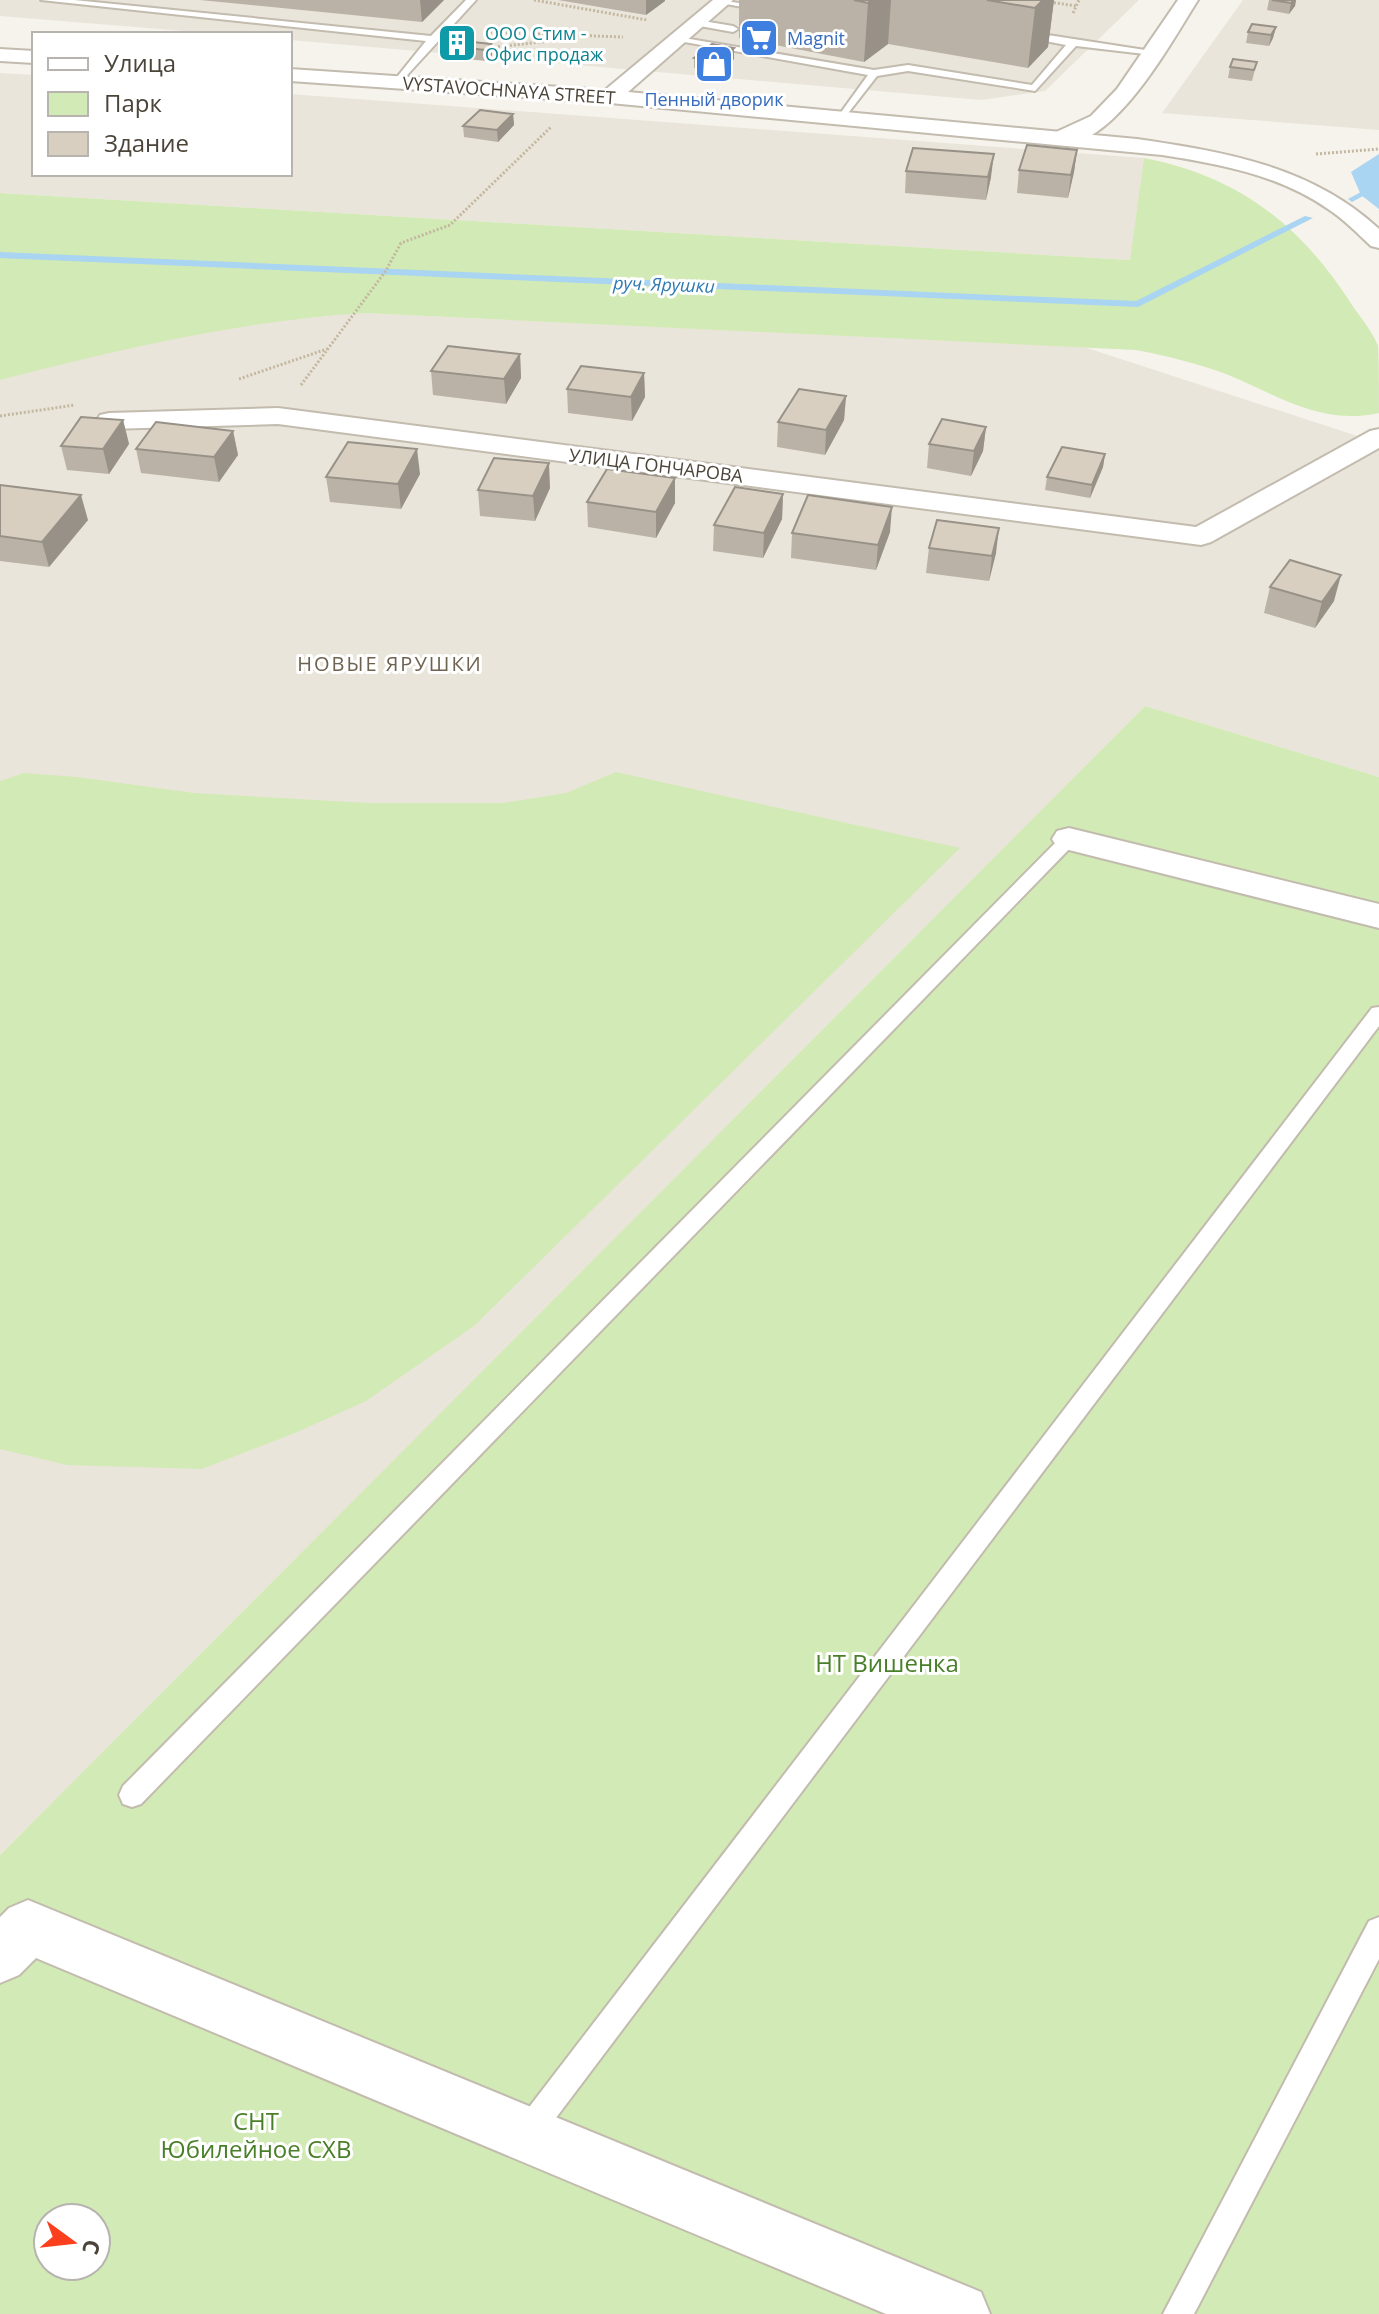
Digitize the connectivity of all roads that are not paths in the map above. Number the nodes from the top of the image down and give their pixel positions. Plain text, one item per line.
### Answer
1 (46, 0) edge
2 (471, 0) edge
3 (1188, 0) edge
4 (724, 1) edge
5 (762, 5) edge
6 (733, 29) dead end
7 (689, 30) junction
8 (1008, 31) edge
9 (437, 35) junction
10 (1073, 43) junction
11 (1153, 52) junction
12 (0, 55) edge
13 (32, 57) edge
14 (874, 73) junction
15 (292, 75) edge
16 (398, 82) junction
17 (610, 97) junction
18 (842, 118) junction
19 (1062, 138) junction
20 (1379, 241) edge
21 (109, 421) edge
22 (1379, 437) edge
23 (1069, 839) joint
24 (1379, 916) edge
25 (1379, 1013) edge
26 (132, 1795) dead end
27 (1379, 1931) edge
28 (0, 1956) edge
29 (526, 2134) junction
30 (959, 2314) edge
31 (1178, 2314) edge

1 - 9 lane
2 - 9 lane
3 - 11 street
4 - 5 lane
4 - 7 street
6 - 7 lane
7 - 14 lane
7 - 17 street
8 - 10 lane
9 - 16 lane
10 - 11 lane
10 - 14 lane
11 - 19 street
12 - 13 street
14 - 18 lane
15 - 16 street, VYSTAVOCHNAYA STREET
16 - 17 street, VYSTAVOCHNAYA STREET
17 - 18 street, VYSTAVOCHNAYA STREET
18 - 19 street, VYSTAVOCHNAYA STREET
19 - 20 street, VYSTAVOCHNAYA STREET
21 - 22 street, УЛИЦА ГОНЧАРОВА
23 - 24 street
23 - 26 lane
25 - 29 lane
27 - 31 lane
28 - 29 street
29 - 30 street

